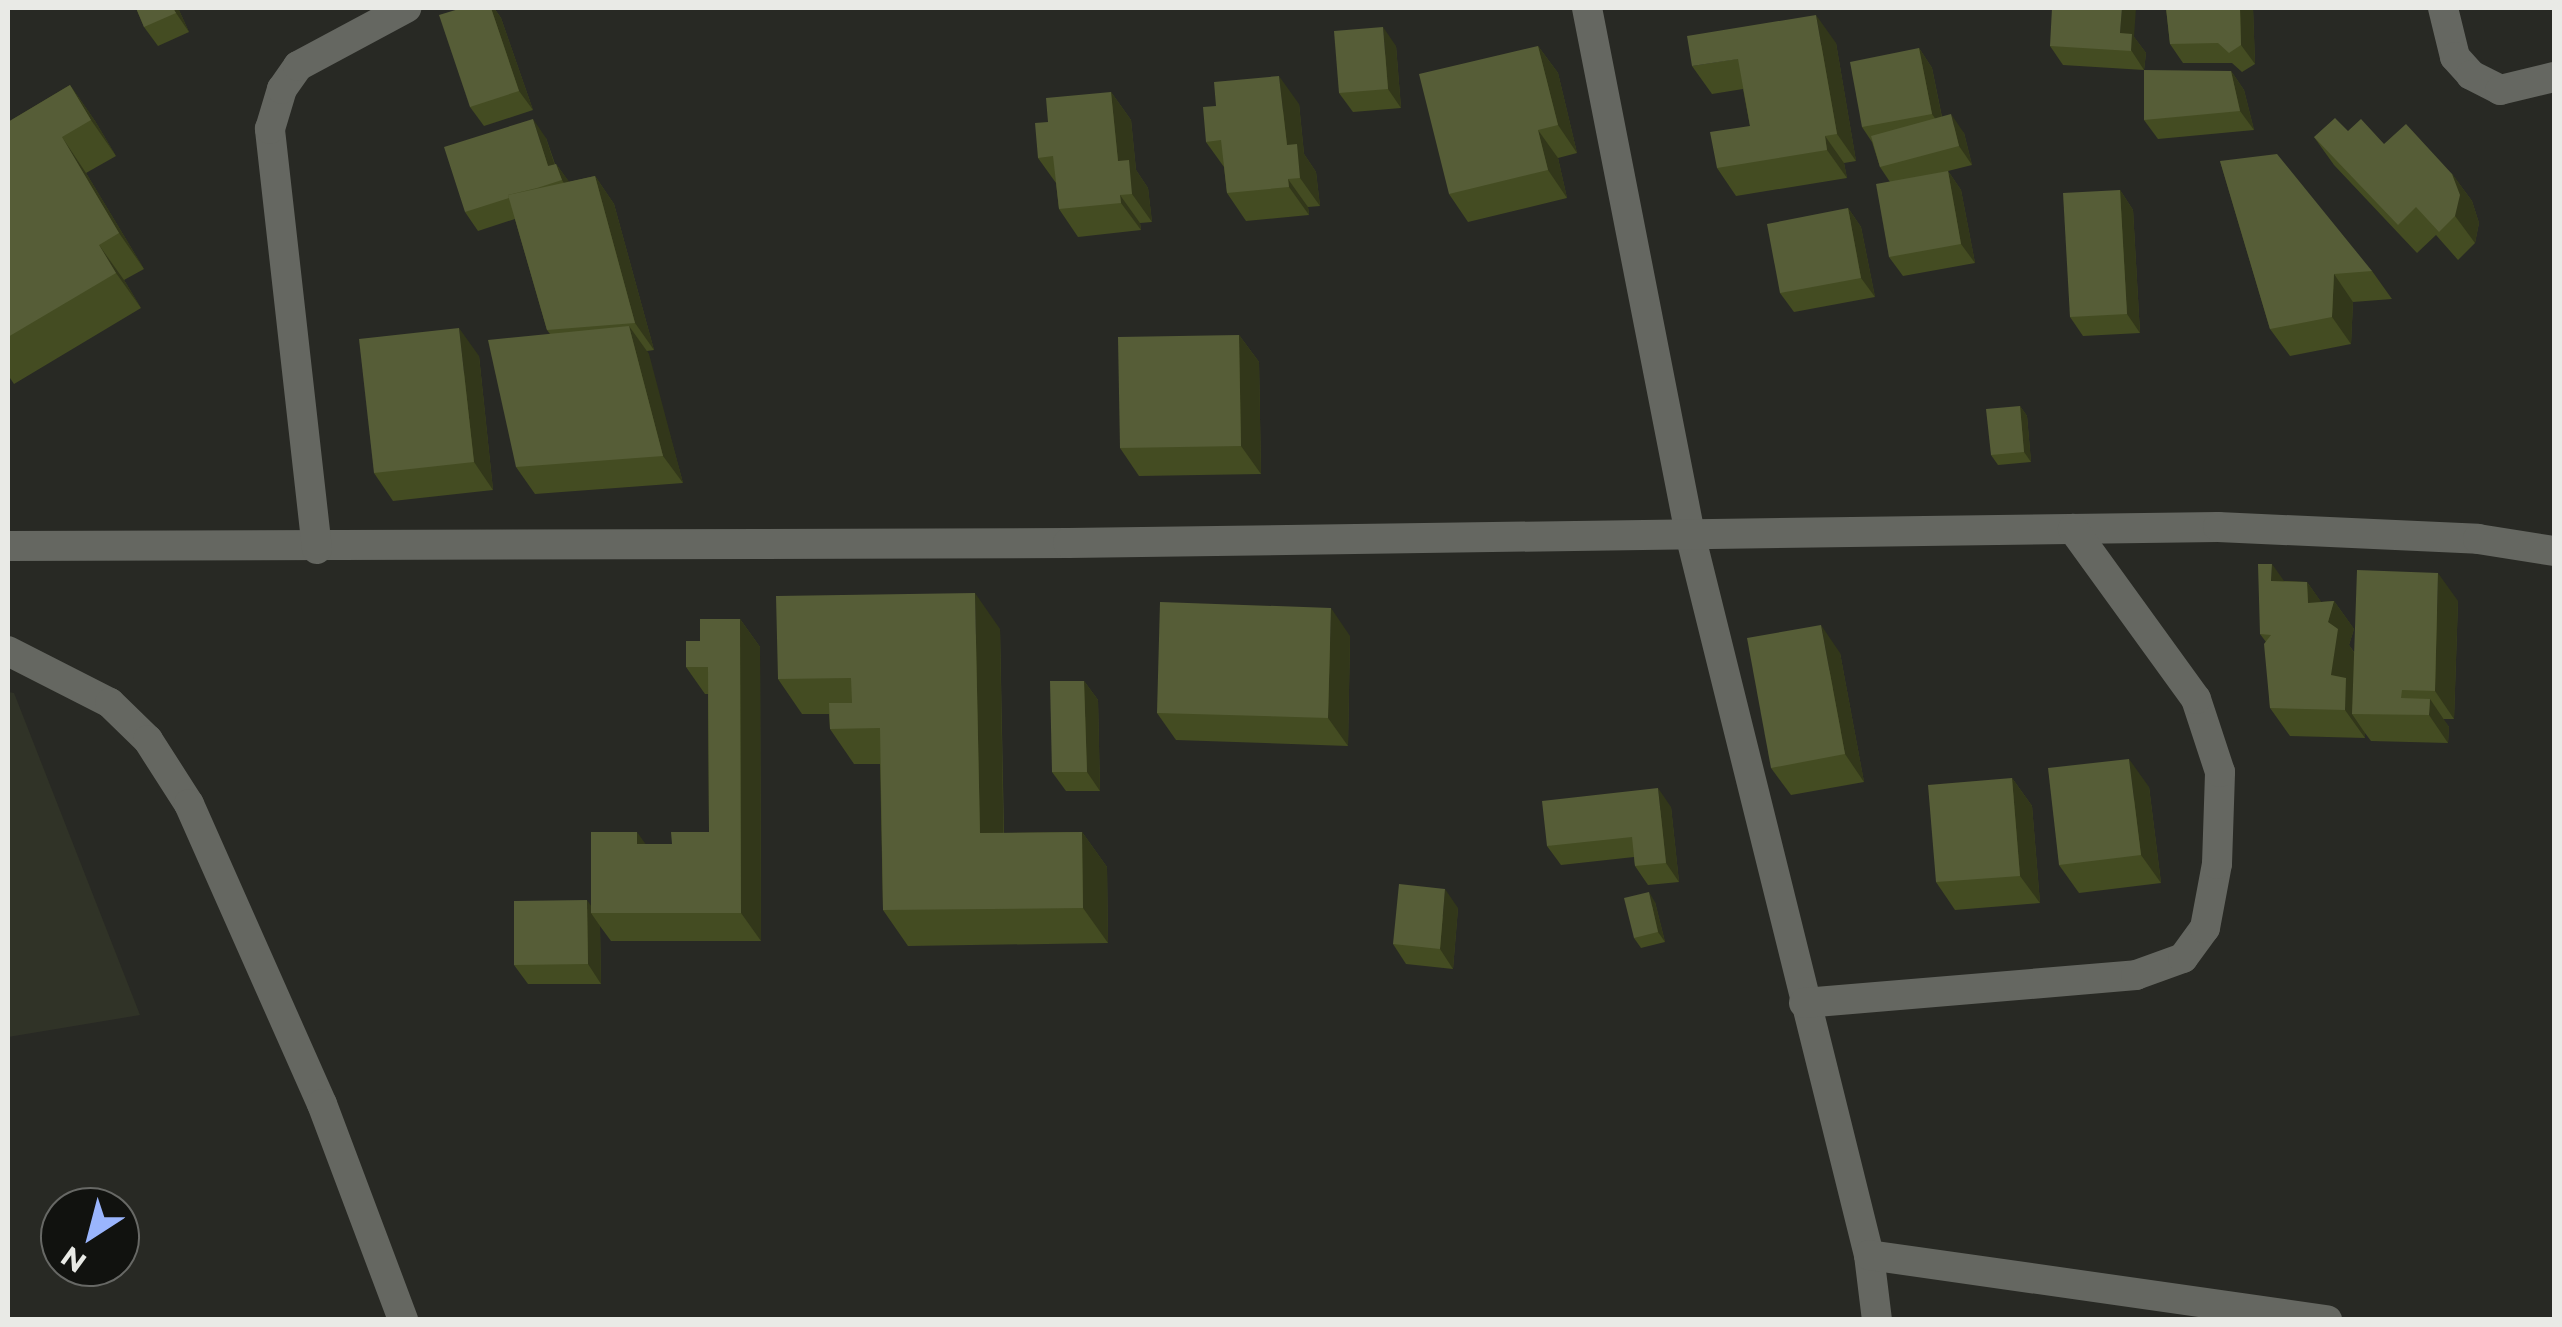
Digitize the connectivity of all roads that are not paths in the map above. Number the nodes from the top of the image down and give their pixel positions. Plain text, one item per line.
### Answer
1 (406, 8) edge
2 (1587, 8) edge
3 (2442, 8) edge
4 (2554, 77) edge
5 (2073, 529) junction
6 (1690, 534) junction
7 (8, 546) edge
8 (317, 549) junction
9 (2554, 551) edge
10 (8, 651) edge
11 (1804, 1003) junction
12 (1869, 1256) junction
13 (403, 1320) edge
14 (1877, 1320) edge
15 (2327, 1320) edge

1 - 8 street
2 - 6 street
3 - 4 street
5 - 6 street
5 - 9 street
5 - 11 street
6 - 8 street
6 - 11 street
7 - 8 street
10 - 13 street
11 - 12 street
12 - 14 street
12 - 15 street

